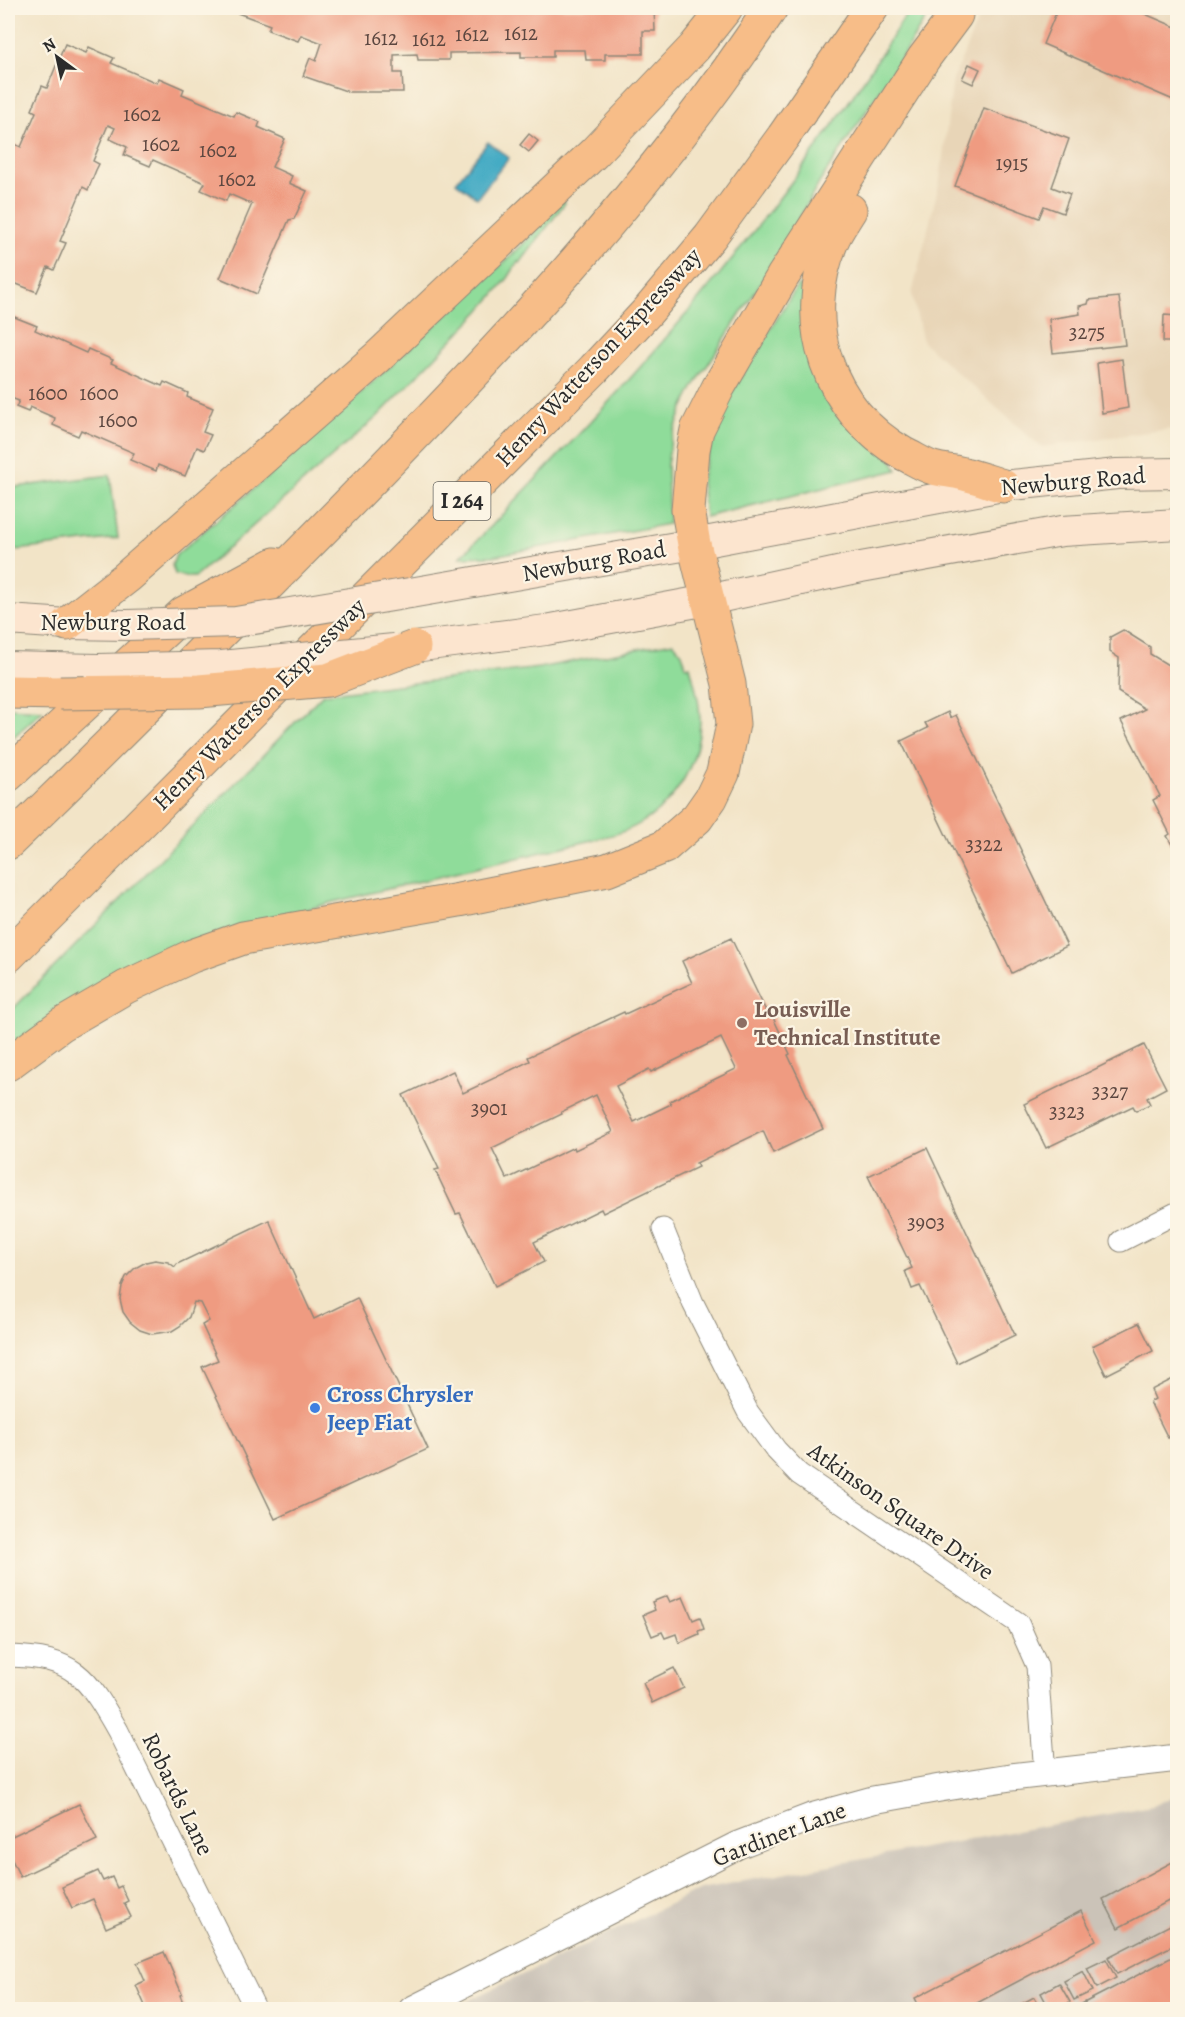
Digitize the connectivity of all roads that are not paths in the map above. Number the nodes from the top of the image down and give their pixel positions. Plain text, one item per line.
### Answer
1 (726, 8) edge
2 (771, 8) edge
3 (872, 8) edge
4 (958, 11) edge
5 (1178, 473) edge
6 (1003, 486) junction
7 (1178, 524) edge
8 (694, 544) junction
9 (303, 549) junction
10 (708, 600) junction
11 (8, 620) edge
12 (67, 624) junction
13 (414, 647) junction
14 (8, 667) edge
15 (8, 692) edge
16 (8, 775) edge
17 (8, 843) edge
18 (8, 956) edge
19 (8, 1064) edge
20 (1178, 1212) edge
21 (663, 1229) dead end
22 (1121, 1241) dead end
23 (8, 1656) edge
24 (1178, 1758) edge
25 (1045, 1774) junction
26 (256, 2010) edge
27 (412, 2010) edge

1 - 12 highway
2 - 9 highway
3 - 18 highway, Henry Watterson Expressway / I 264
4 - 6 highway
4 - 8 highway
5 - 6 main road, Newburg Road
6 - 8 main road, Newburg Road
7 - 10 main road, Newburg Road
8 - 10 highway
8 - 12 main road, Newburg Road, bridge
9 - 16 highway
9 - 17 highway
10 - 13 main road, Newburg Road
10 - 19 highway
11 - 12 main road, Newburg Road
13 - 14 main road, Newburg Road, bridge
13 - 15 highway, bridge
20 - 22 street
21 - 25 street, Atkinson Square Drive
23 - 26 street, Robards Lane
24 - 25 street, Gardiner Lane
25 - 27 street, Gardiner Lane

